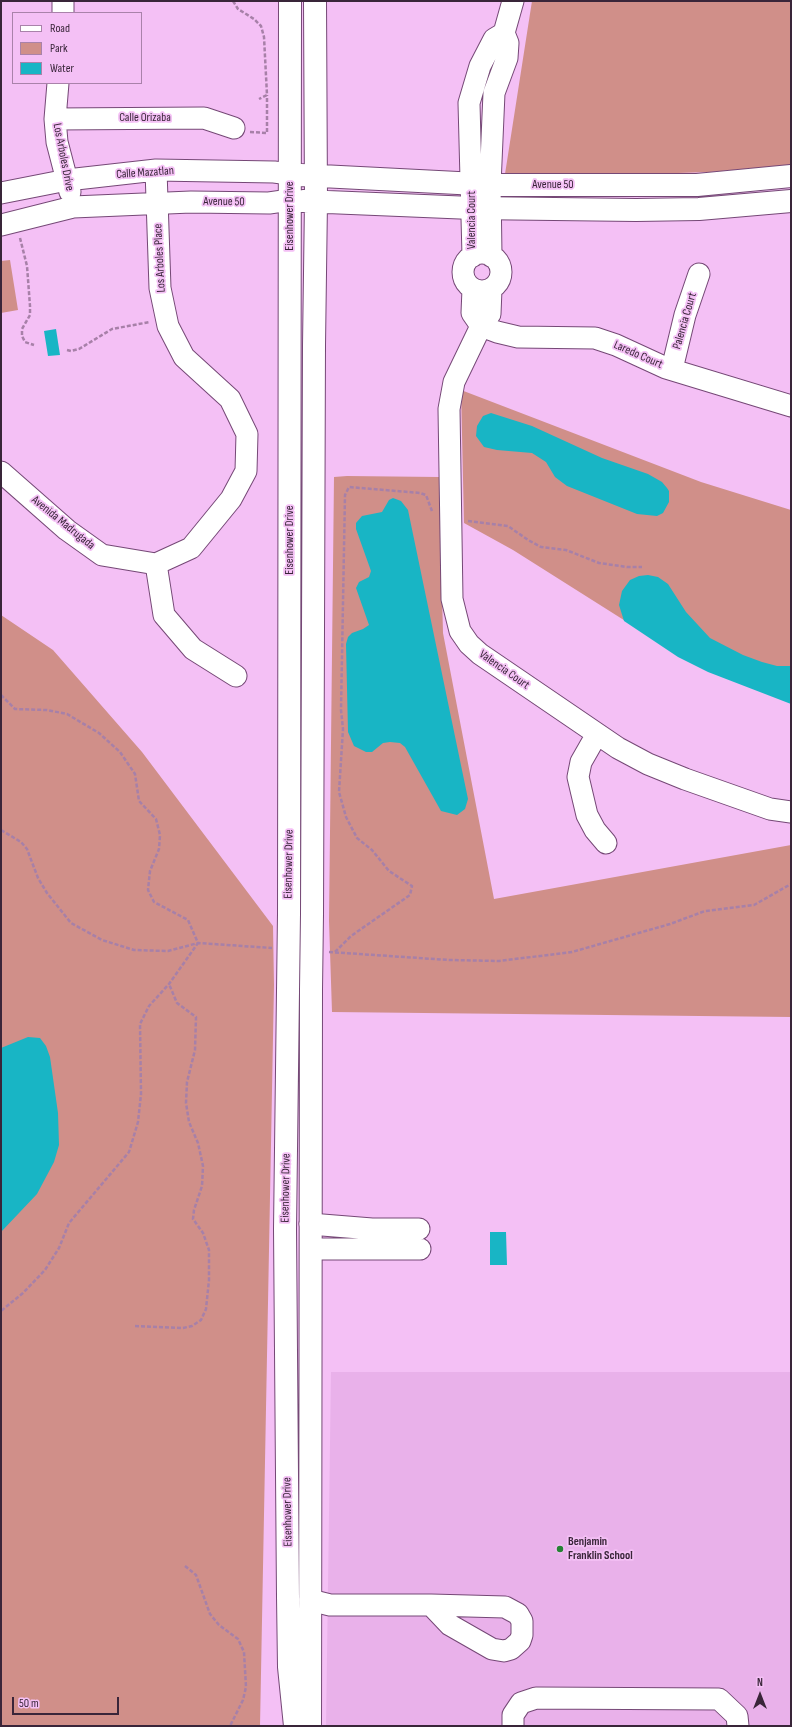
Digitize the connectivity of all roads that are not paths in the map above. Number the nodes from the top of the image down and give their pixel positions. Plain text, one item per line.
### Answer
1 (63, 1) edge
2 (290, 1) edge
3 (315, 1) edge
4 (513, 1) edge
5 (63, 12) edge
6 (58, 84) edge
7 (55, 119) junction
8 (234, 128) road end
9 (156, 170) junction
10 (290, 174) junction
11 (316, 176) junction
12 (791, 176) edge
13 (67, 180) junction
14 (481, 185) junction
15 (1, 193) edge
16 (290, 200) junction
17 (316, 201) junction
18 (791, 201) edge
19 (157, 203) junction
20 (73, 207) junction
21 (481, 208) junction
22 (9, 223) edge
23 (482, 256) junction
24 (699, 274) dead end
25 (482, 289) junction
26 (481, 326) junction
27 (672, 369) junction
28 (791, 406) edge
29 (1, 472) edge
30 (156, 564) junction
31 (236, 676) dead end
32 (597, 734) junction
33 (791, 812) edge
34 (606, 843) dead end
35 (286, 1155) junction
36 (310, 1224) junction
37 (372, 1239) junction
38 (419, 1239) dead end
39 (310, 1249) junction
40 (289, 1569) junction
41 (310, 1600) junction
42 (431, 1605) dead end
43 (295, 1726) edge
44 (310, 1726) edge
45 (512, 1726) edge
46 (738, 1726) edge

1 - 5 street
2 - 10 main road, Eisenhower Drive
3 - 11 main road, Eisenhower Drive
4 - 14 street, Valencia Court
6 - 7 street, Los Arboles Drive
7 - 8 street, Calle Orizaba
7 - 13 street, Los Arboles Drive
9 - 10 street, Calle Mazatlan
9 - 13 street, Calle Mazatlan
9 - 19 street, Los Arboles Place
10 - 11 main road, Avenue 50
10 - 16 main road, Eisenhower Drive
11 - 14 main road, Avenue 50
11 - 17 main road, Eisenhower Drive
12 - 14 main road, Avenue 50
13 - 15 street, Calle Mazatlan
13 - 20 street, Los Arboles Drive
14 - 21 street, Valencia Court
16 - 17 main road, Avenue 50
16 - 19 street, Avenue 50
16 - 35 main road, Eisenhower Drive, bridge
17 - 21 main road, Avenue 50
17 - 36 main road, Eisenhower Drive, bridge
18 - 21 main road, Avenue 50
19 - 20 street
19 - 30 street, Los Arboles Place
20 - 22 street
21 - 23 street, Valencia Court
23 - 25 street, Valencia Court
23 - 25 street, Valencia Court
24 - 27 street, Palencia Court
25 - 26 street, Valencia Court
26 - 27 street, Laredo Court
26 - 32 street, Valencia Court
27 - 28 street, Laredo Court
29 - 30 street, Avenida Madrugada
30 - 31 street
32 - 33 street, Valencia Court
32 - 34 street
35 - 39 main road
35 - 40 main road, Eisenhower Drive
36 - 37 street
36 - 39 main road, Eisenhower Drive
37 - 38 street
37 - 39 street
39 - 41 main road, Eisenhower Drive
40 - 41 main road
40 - 43 main road, Eisenhower Drive
41 - 42 street
41 - 44 main road, Eisenhower Drive
45 - 46 street

